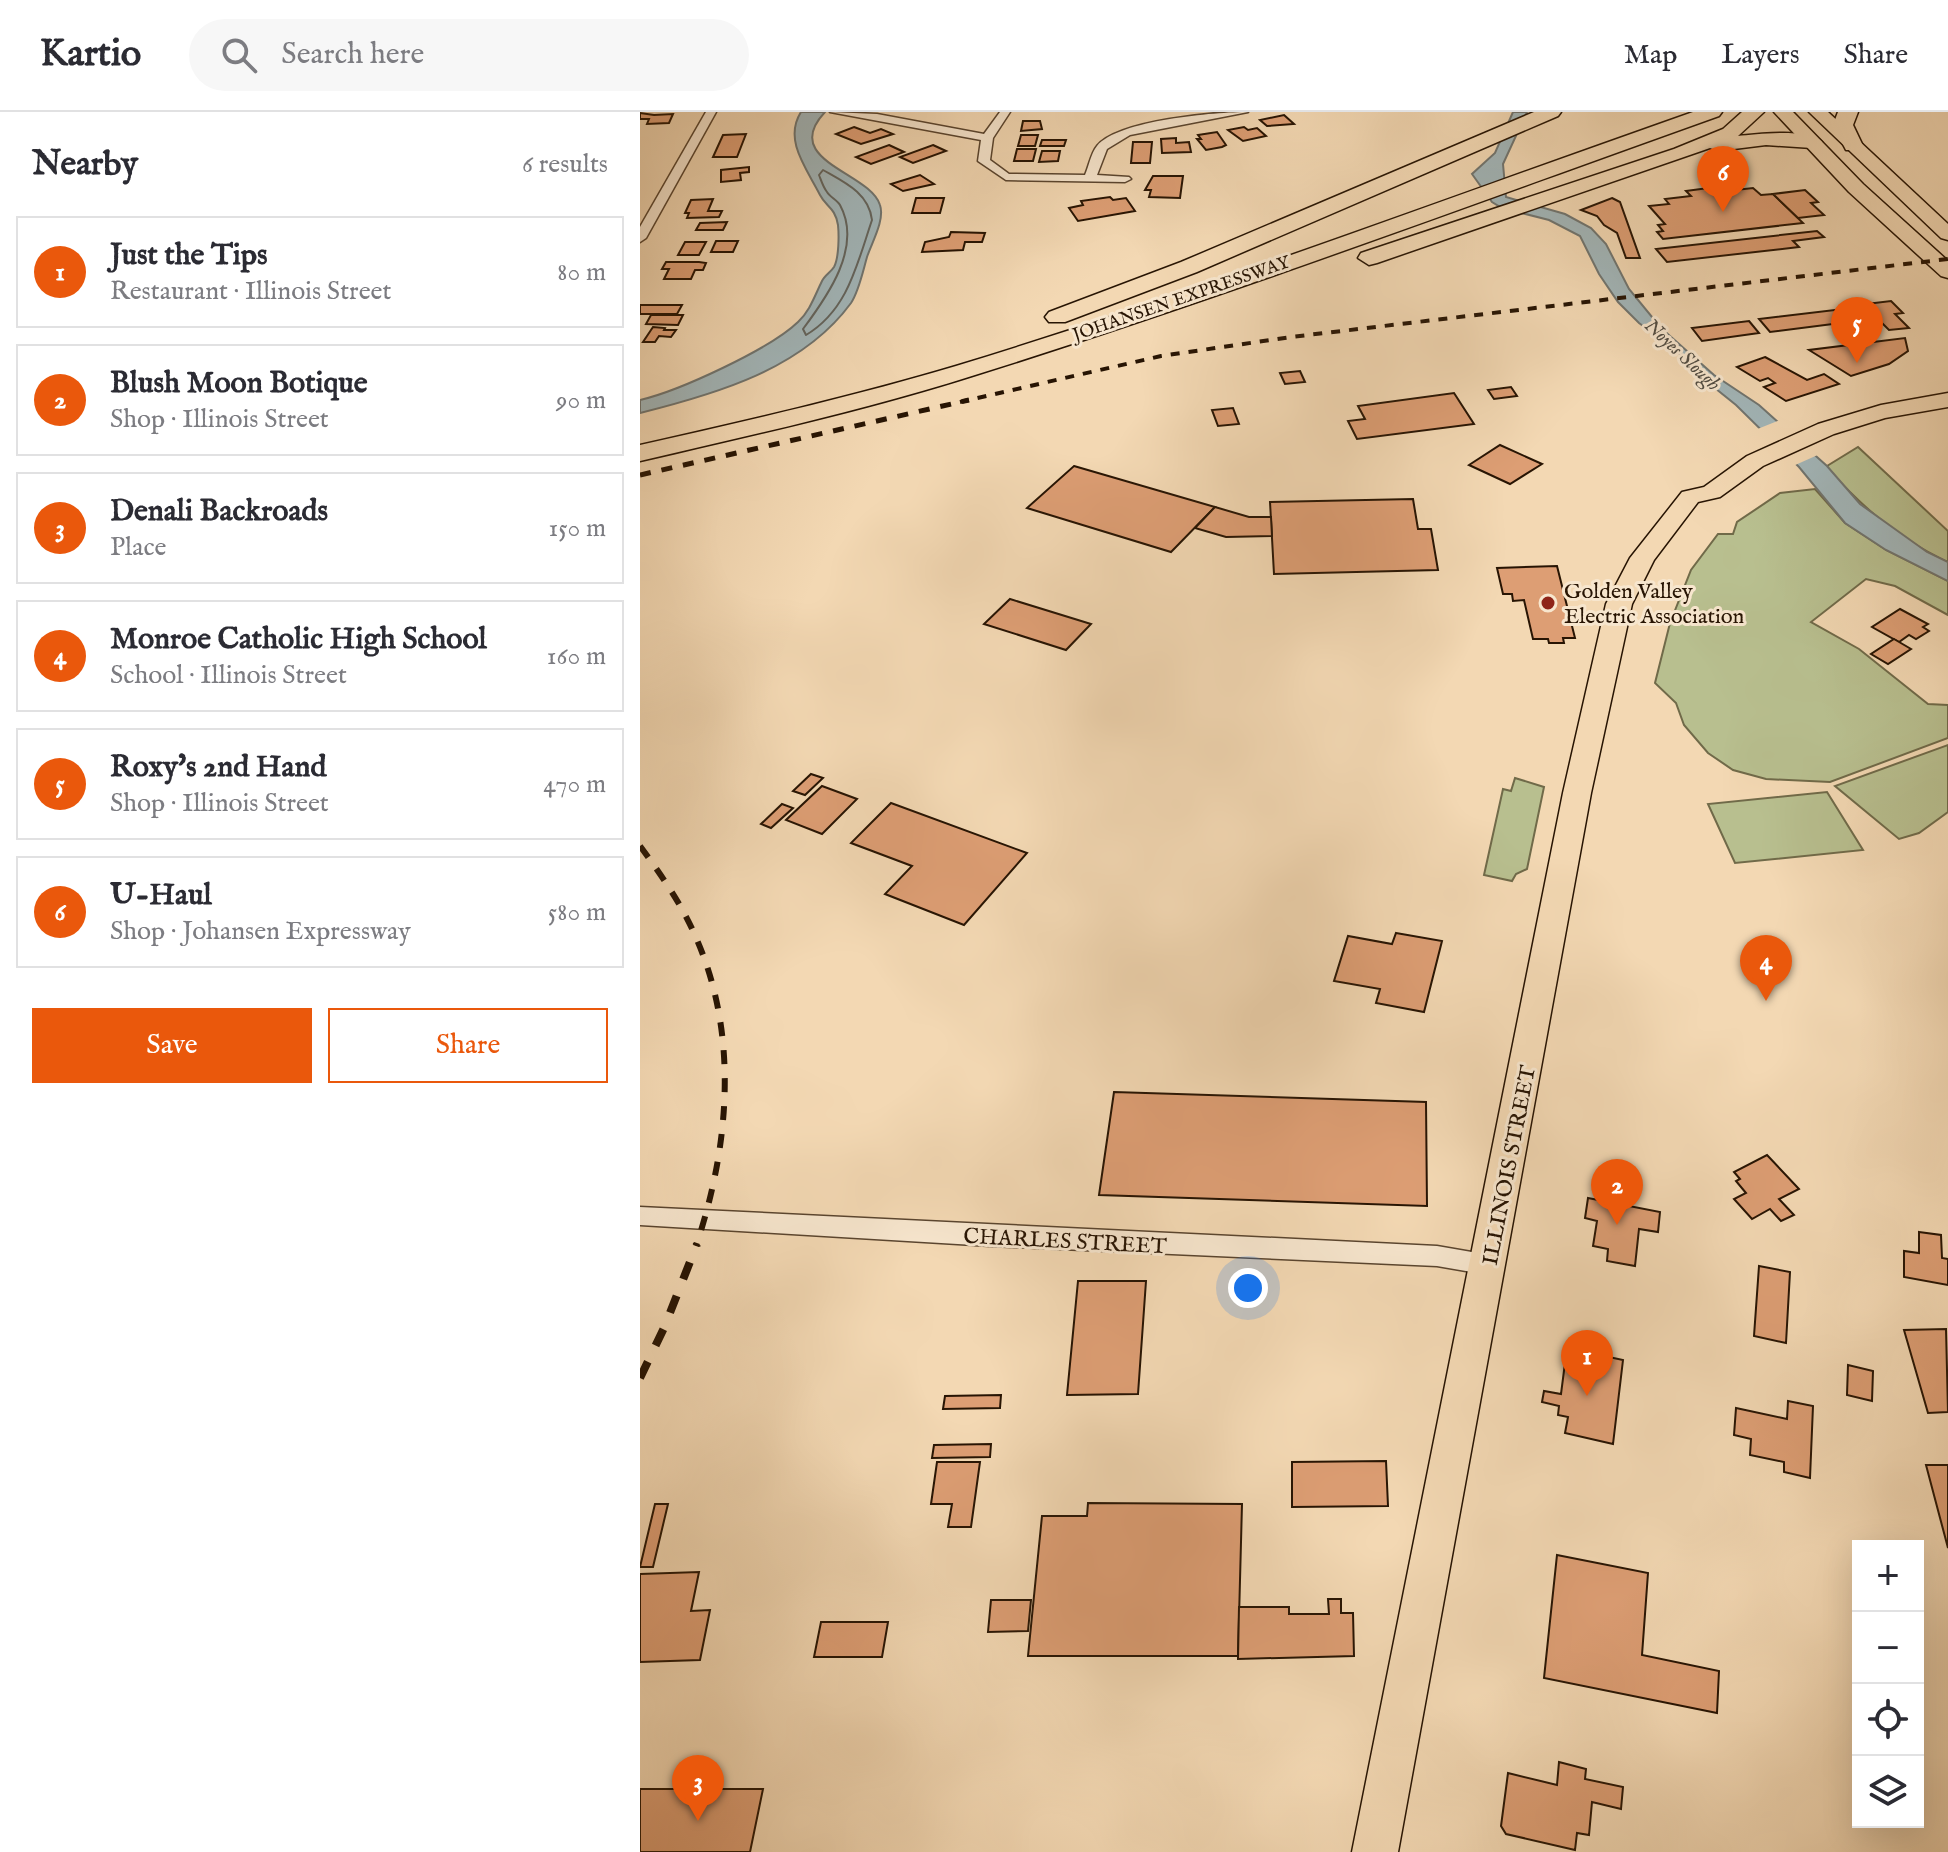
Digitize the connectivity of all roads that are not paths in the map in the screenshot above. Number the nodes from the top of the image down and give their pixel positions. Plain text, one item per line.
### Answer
1 (711, 112) edge
2 (835, 112) edge
3 (1005, 112) edge
4 (1243, 112) edge
5 (1673, 112) edge
6 (1712, 112) edge
7 (1754, 112) edge
8 (1783, 112) edge
9 (1818, 112) edge
10 (1848, 112) edge
11 (1546, 114) edge
12 (987, 138) junction
13 (1812, 142) junction
14 (1853, 146) junction
15 (1681, 153) junction
16 (1541, 165) junction
17 (1090, 178) junction
18 (1125, 179) dead end
19 (1463, 193) junction
20 (1948, 234) edge
21 (640, 238) edge
22 (1948, 272) edge
23 (959, 357) junction
24 (1945, 388) edge
25 (1893, 410) junction
26 (1948, 411) edge
27 (814, 413) junction
28 (1820, 423) junction
29 (640, 439) edge
30 (640, 453) edge
31 (640, 1216) edge
32 (1489, 1265) junction
33 (1375, 1852) edge

1 - 21 street
2 - 12 street
3 - 12 street
4 - 17 street
5 - 16 highway, JOHANSEN EXPRESSWAY
6 - 16 highway, JOHANSEN EXPRESSWAY
7 - 15 highway
8 - 13 main road
9 - 14 main road
10 - 14 highway
11 - 23 highway
12 - 17 street
13 - 15 highway
13 - 22 main road
14 - 20 main road
15 - 27 highway
16 - 19 highway, JOHANSEN EXPRESSWAY
17 - 18 street
19 - 23 highway, JOHANSEN EXPRESSWAY
19 - 27 highway, JOHANSEN EXPRESSWAY
23 - 29 highway, JOHANSEN EXPRESSWAY
24 - 25 main road, ILLINOIS STREET
24 - 28 main road, ILLINOIS STREET
25 - 26 main road
25 - 28 main road, ILLINOIS STREET
27 - 30 highway, JOHANSEN EXPRESSWAY
28 - 32 main road, ILLINOIS STREET
31 - 32 street, CHARLES STREET
32 - 33 main road, ILLINOIS STREET

